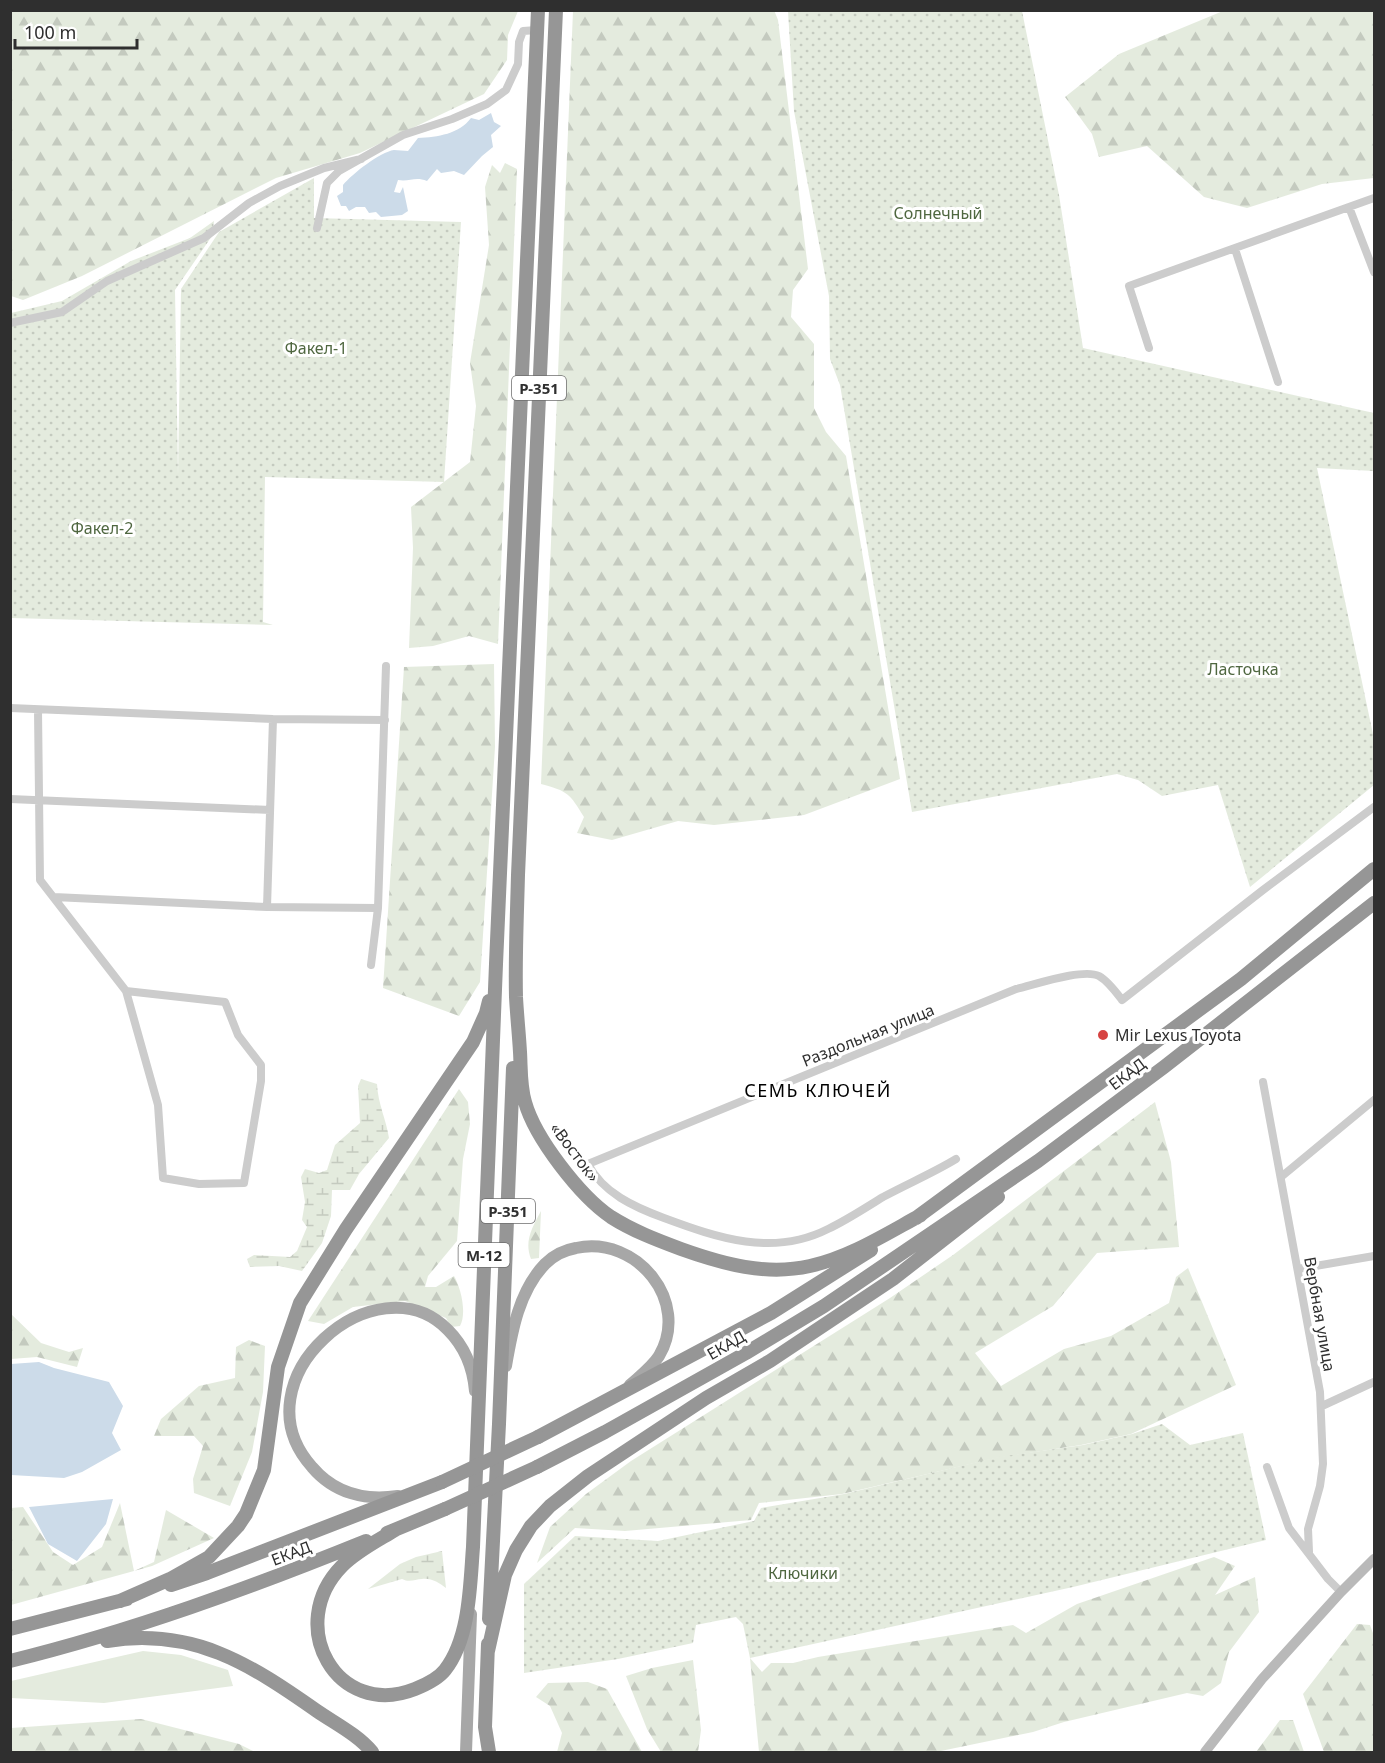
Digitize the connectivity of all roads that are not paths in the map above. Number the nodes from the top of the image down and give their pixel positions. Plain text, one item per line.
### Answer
1 (538, 10) edge
2 (556, 10) edge
3 (537, 30) junction
4 (361, 159) junction
5 (1374, 198) edge
6 (1349, 207) junction
7 (317, 228) dead end
8 (1235, 249) junction
9 (1374, 272) edge
10 (10, 323) edge
11 (1149, 348) dead end
12 (1278, 382) dead end
13 (386, 666) dead end
14 (10, 708) edge
15 (38, 710) junction
16 (273, 719) junction
17 (384, 720) junction
18 (505, 766) joint
19 (10, 799) edge
20 (39, 801) junction
21 (1374, 807) edge
22 (270, 810) junction
23 (1374, 869) edge
24 (54, 897) junction
25 (1374, 903) edge
26 (267, 907) junction
27 (378, 908) junction
28 (496, 964) junction
29 (371, 965) dead end
30 (126, 991) junction
31 (516, 997) junction
32 (1263, 1082) dead end
33 (1374, 1100) edge
34 (956, 1159) dead end
35 (1038, 1161) junction
36 (1281, 1177) junction
37 (921, 1215) junction
38 (1374, 1256) edge
39 (1298, 1269) junction
40 (1374, 1382) edge
41 (617, 1395) junction
42 (1322, 1406) junction
43 (499, 1424) junction
44 (477, 1435) junction
45 (1267, 1467) dead end
46 (426, 1490) junction
47 (395, 1530) junction
48 (473, 1547) junction
49 (1309, 1552) junction
50 (1374, 1559) edge
51 (1341, 1592) junction
52 (120, 1601) junction
53 (74, 1612) junction
54 (10, 1625) edge
55 (10, 1629) edge
56 (61, 1649) junction
57 (488, 1651) junction
58 (10, 1661) edge
59 (367, 1747) edge
60 (378, 1752) edge
61 (466, 1752) edge
62 (486, 1752) edge
63 (1205, 1752) edge

1 - 3 highway, Р-351
2 - 31 highway, «Восток» / Р-351
3 - 4 street
3 - 18 highway, Р-351
4 - 7 street
4 - 10 street
5 - 6 street
6 - 8 street
6 - 9 street
8 - 11 street
8 - 12 street
13 - 17 street
14 - 15 street
15 - 16 street
15 - 20 street
16 - 17 street
16 - 22 street
17 - 27 street
18 - 28 highway, М-12
19 - 20 street
20 - 22 street
20 - 24 street
21 - 34 street, Раздольная улица
22 - 26 street
23 - 37 highway, ЕКАД
24 - 26 street
24 - 30 street
25 - 35 highway, ЕКАД
26 - 27 street
27 - 29 street
28 - 44 highway, М-12
28 - 52 highway
30 - 30 street
31 - 37 highway, «Восток»
31 - 43 highway, Р-351
32 - 36 street, Вербная улица
33 - 36 street
35 - 47 highway, ЕКАД, bridge
35 - 57 highway
36 - 39 street, Вербная улица
37 - 41 highway, ЕКАД
38 - 39 street
39 - 42 street, Вербная улица
40 - 42 street
41 - 43 main road
41 - 46 highway, ЕКАД, bridge
42 - 49 street, Вербная улица
43 - 57 highway, Р-351
44 - 46 main road
44 - 48 highway, М-12
45 - 49 street
46 - 52 highway, ЕКАД
47 - 48 highway
47 - 56 highway, ЕКАД
48 - 61 main road
49 - 51 street
50 - 51 main road
51 - 63 main road
52 - 53 highway, ЕКАД
53 - 54 street
53 - 55 highway, ЕКАД
56 - 58 highway, ЕКАД
56 - 59 highway
57 - 62 highway, Р-351
59 - 60 main road

